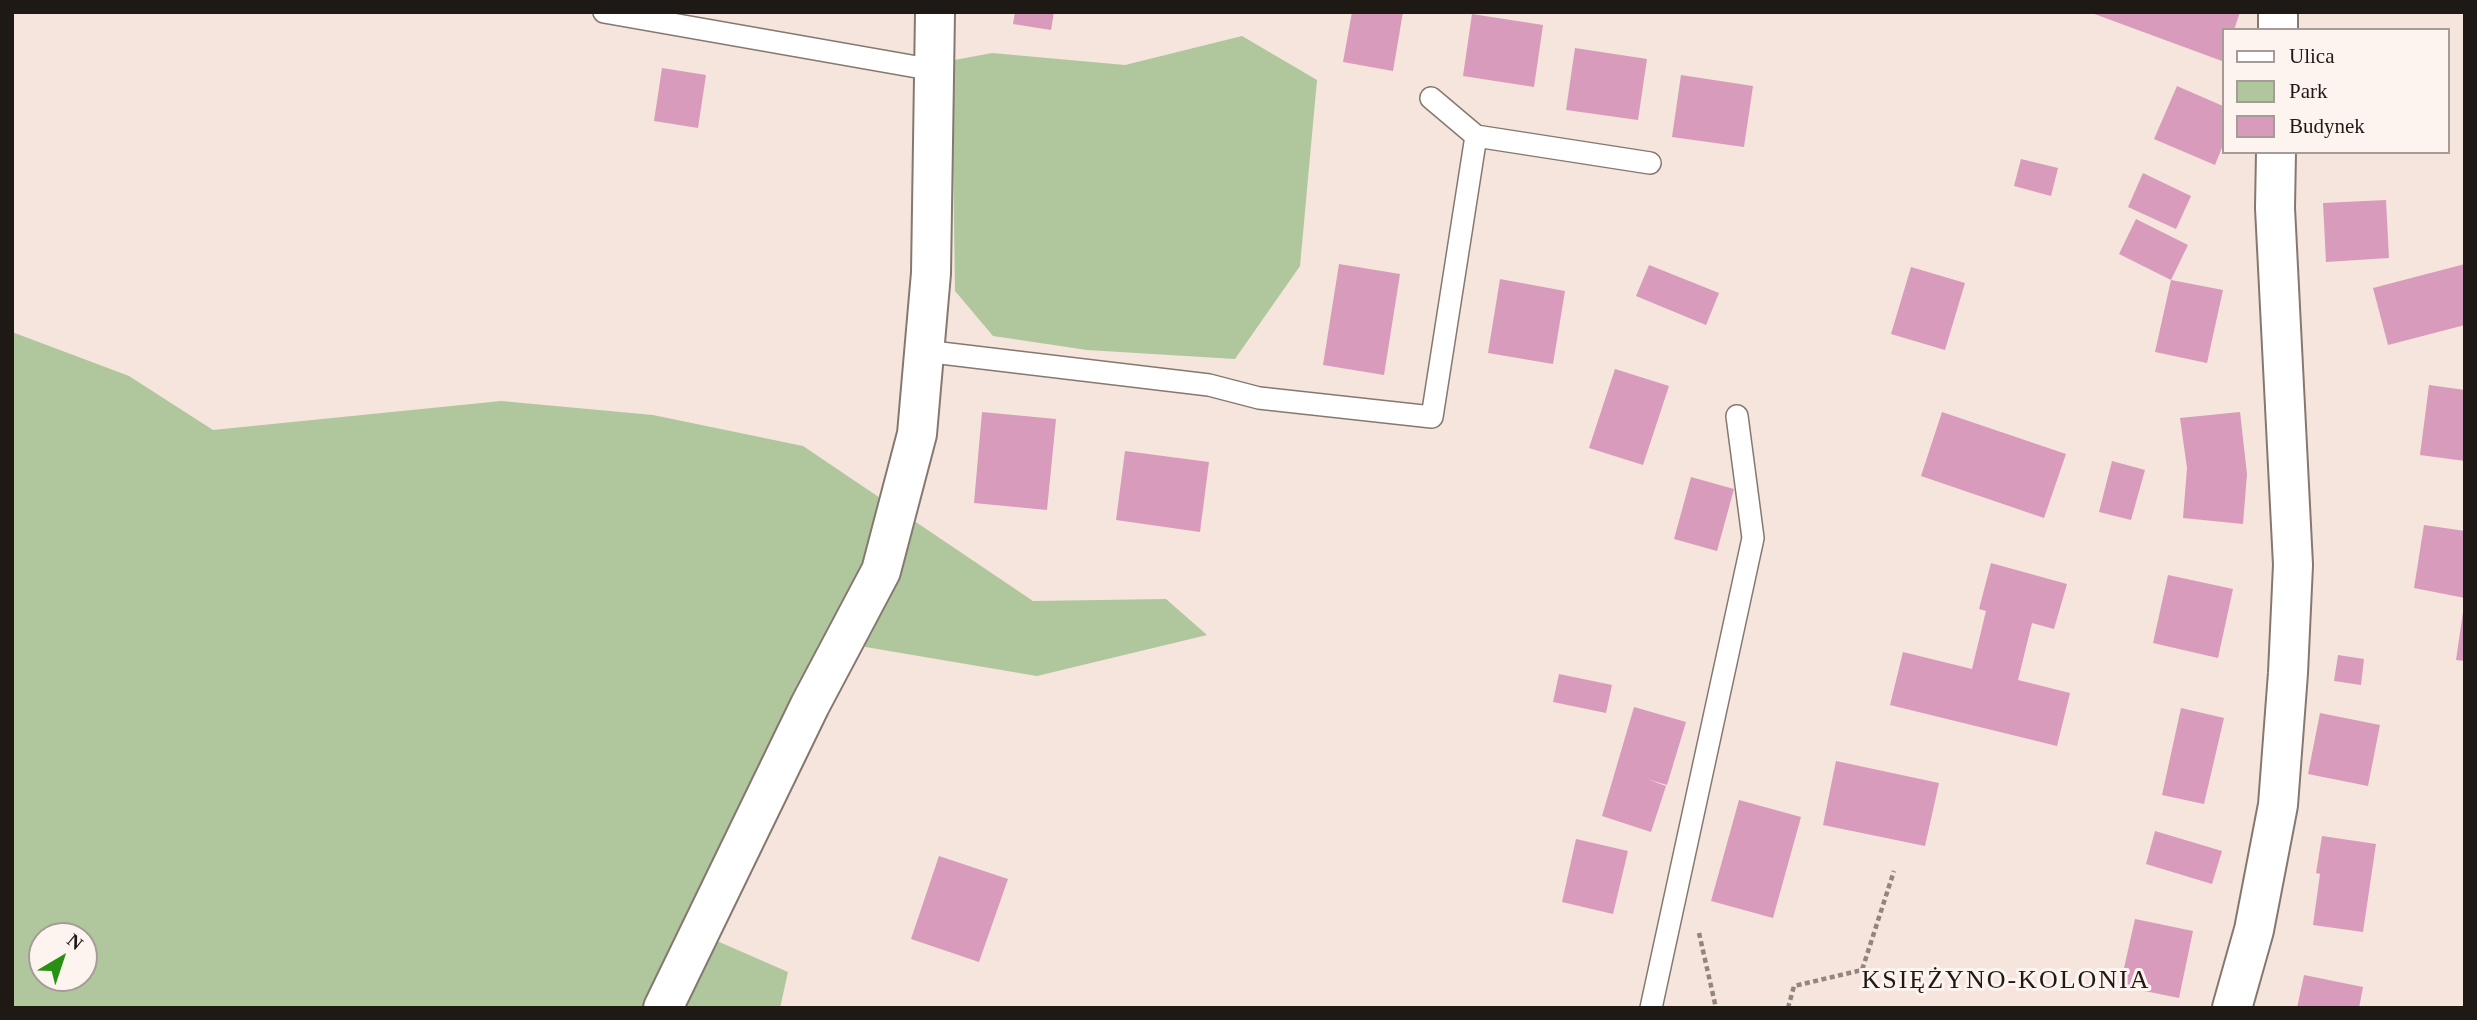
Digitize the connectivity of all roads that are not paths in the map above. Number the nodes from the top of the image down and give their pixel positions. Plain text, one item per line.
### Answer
1 (604, 12) edge
2 (934, 12) edge
3 (934, 70) junction
4 (1431, 98) dead end
5 (1476, 136) junction
6 (2276, 154) edge
7 (1650, 163) dead end
8 (924, 351) junction
9 (1737, 416) dead end
10 (663, 1008) edge
11 (1651, 1008) edge
12 (2232, 1008) edge

1 - 3 lane
2 - 3 street
3 - 8 street
4 - 5 lane
5 - 7 lane
5 - 8 lane
6 - 12 street
8 - 10 street
9 - 11 lane

